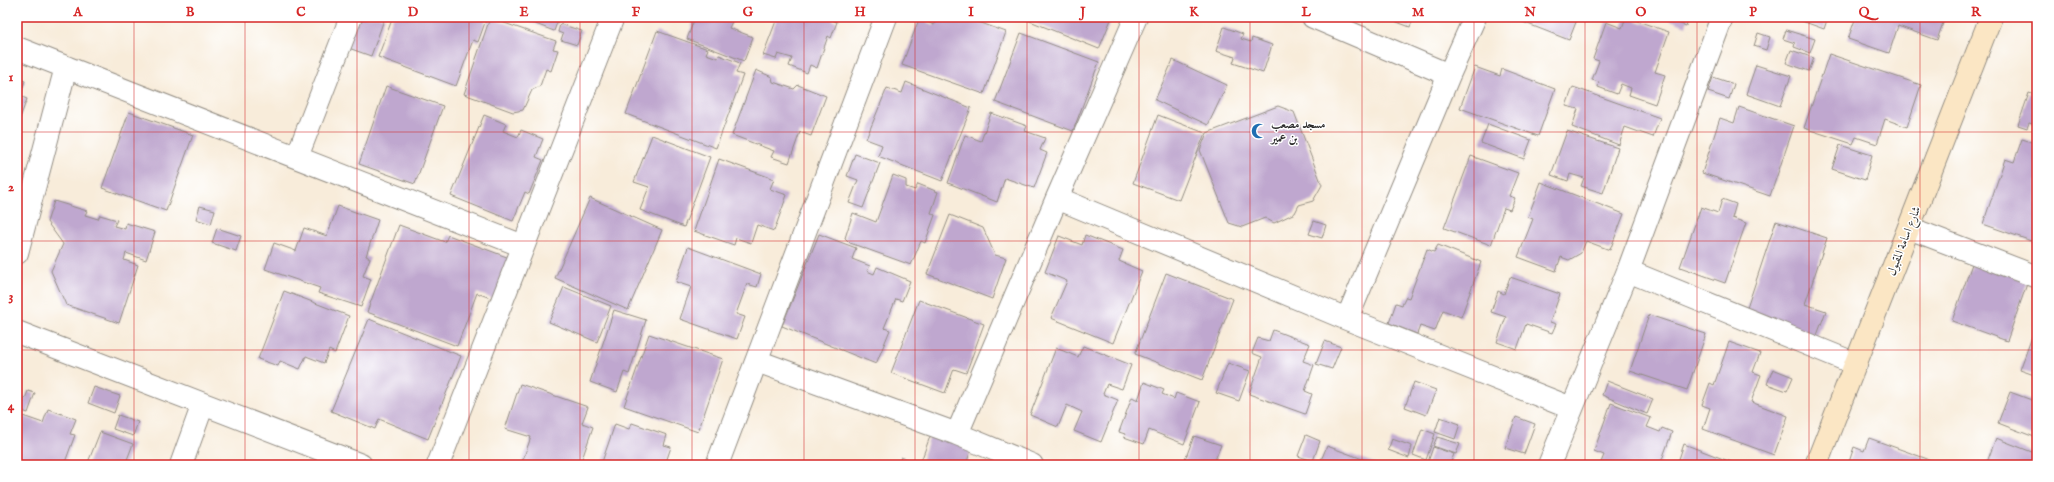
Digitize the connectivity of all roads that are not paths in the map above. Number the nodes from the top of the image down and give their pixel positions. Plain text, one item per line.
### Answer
1 (351, 17) edge
2 (613, 17) edge
3 (886, 17) edge
4 (1136, 17) edge
5 (1313, 17) edge
6 (1475, 17) edge
7 (1722, 17) edge
8 (1991, 17) edge
9 (17, 48) edge
10 (66, 66) junction
11 (1449, 76) junction
12 (297, 157) junction
13 (1056, 198) junction
14 (1909, 228) junction
15 (523, 246) junction
16 (17, 253) edge
17 (1628, 270) junction
18 (2037, 277) edge
19 (1347, 319) junction
20 (17, 332) edge
21 (756, 361) junction
22 (1856, 364) junction
23 (204, 404) junction
24 (1571, 408) junction
25 (957, 434) junction
26 (181, 465) edge
27 (361, 465) edge
28 (438, 465) edge
29 (717, 465) edge
30 (1032, 465) edge
31 (1549, 465) edge
32 (1816, 465) edge

1 - 12 street
2 - 15 street
3 - 21 street
4 - 13 street
5 - 11 street
6 - 11 street
7 - 17 street
8 - 14 street, شارع اسامة المقبول
9 - 10 street
10 - 12 street
10 - 16 street
11 - 19 street
12 - 15 street
13 - 19 street
13 - 25 street
14 - 18 street
14 - 22 street, شارع اسامة المقبول
15 - 28 street
17 - 22 street
17 - 24 street
19 - 24 street
20 - 23 street
21 - 25 street
21 - 29 street
22 - 32 street, شارع اسامة المقبول
23 - 26 street
23 - 27 street
24 - 31 street
25 - 30 street

